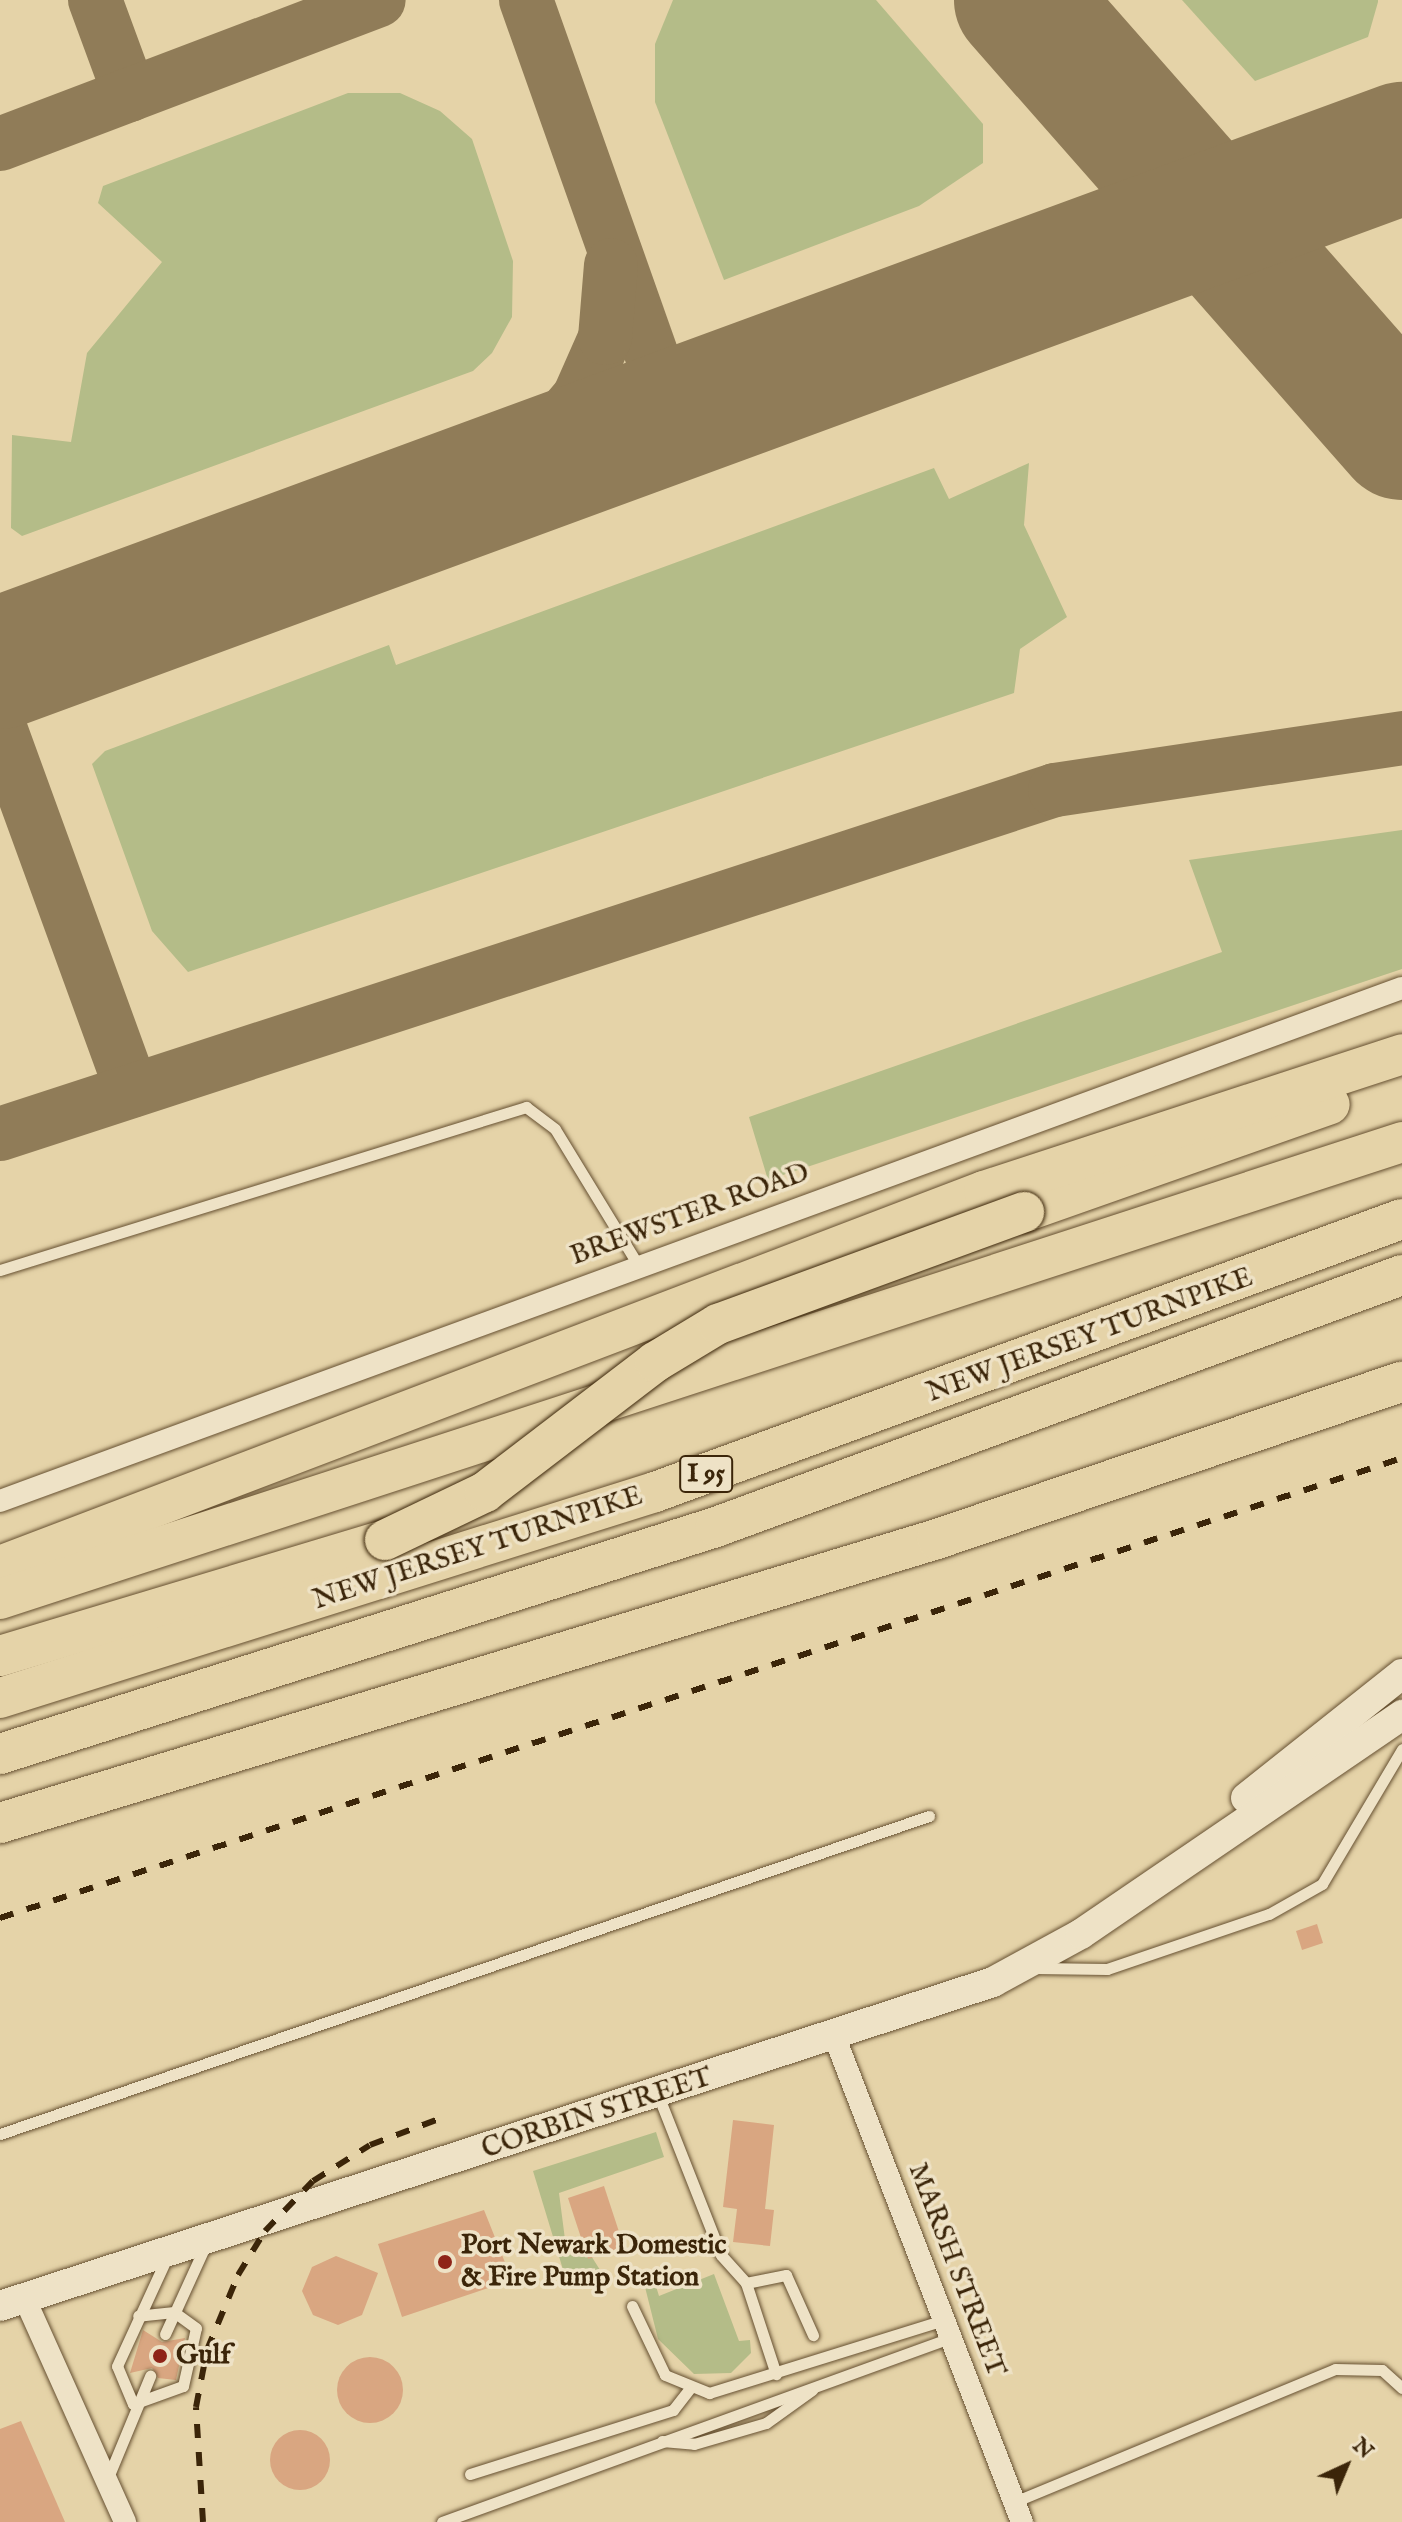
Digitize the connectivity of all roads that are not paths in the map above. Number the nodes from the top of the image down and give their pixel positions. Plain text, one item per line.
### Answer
1 (1402, 988) edge
2 (1402, 1054) edge
3 (1402, 1078) edge
4 (1402, 1142) edge
5 (1402, 1219) edge
6 (638, 1265) junction
7 (0, 1270) edge
8 (1402, 1275) edge
9 (1402, 1301) edge
10 (1230, 1342) junction
11 (1402, 1382) edge
12 (1402, 1406) edge
13 (1293, 1420) junction
14 (0, 1501) edge
15 (0, 1566) edge
16 (0, 1599) edge
17 (0, 1656) edge
18 (1402, 1674) edge
19 (0, 1698) edge
20 (1402, 1715) edge
21 (1402, 1749) edge
22 (0, 1754) edge
23 (929, 1816) dead end
24 (0, 1823) edge
25 (1170, 1872) junction
26 (1022, 1968) junction
27 (835, 2038) junction
28 (658, 2095) junction
29 (0, 2134) edge
30 (209, 2238) junction
31 (170, 2250) junction
32 (746, 2283) junction
33 (12, 2302) edge
34 (632, 2306) dead end
35 (174, 2312) junction
36 (138, 2316) junction
37 (946, 2329) junction
38 (165, 2334) dead end
39 (813, 2335) dead end
40 (776, 2374) junction
41 (150, 2376) dead end
42 (823, 2382) junction
43 (690, 2388) junction
44 (1402, 2388) edge
45 (133, 2404) junction
46 (658, 2441) junction
47 (470, 2474) dead end
48 (107, 2481) junction
49 (1018, 2512) edge
50 (125, 2522) edge
51 (442, 2522) edge

1 - 6 street, BREWSTER ROAD
2 - 15 highway
3 - 17 highway, bridge
4 - 16 highway
5 - 19 highway, NEW JERSEY TURNPIKE / I 95
6 - 7 lane
6 - 14 street, BREWSTER ROAD
8 - 10 highway, NEW JERSEY TURNPIKE / I 95
9 - 10 highway
10 - 22 highway, NEW JERSEY TURNPIKE / I 95
11 - 13 highway
12 - 13 highway
13 - 24 highway
18 - 25 main road, CORBIN STREET
20 - 25 main road, CORBIN STREET
21 - 26 lane
23 - 29 lane
25 - 26 main road, CORBIN STREET
26 - 27 main road, CORBIN STREET
27 - 28 main road, CORBIN STREET
27 - 37 street, MARSH STREET
28 - 30 main road, CORBIN STREET
28 - 32 lane
30 - 31 main road, CORBIN STREET
30 - 35 lane
31 - 33 main road, CORBIN STREET
31 - 36 lane
32 - 39 lane
32 - 40 lane
33 - 48 street
34 - 43 lane
35 - 36 lane
35 - 38 lane
35 - 45 lane
36 - 45 lane
37 - 40 lane
37 - 42 lane
37 - 49 street, MARSH STREET
40 - 43 lane
41 - 45 lane
42 - 46 lane
42 - 46 lane
43 - 47 lane
44 - 49 lane
45 - 48 lane
46 - 51 lane
48 - 50 street

